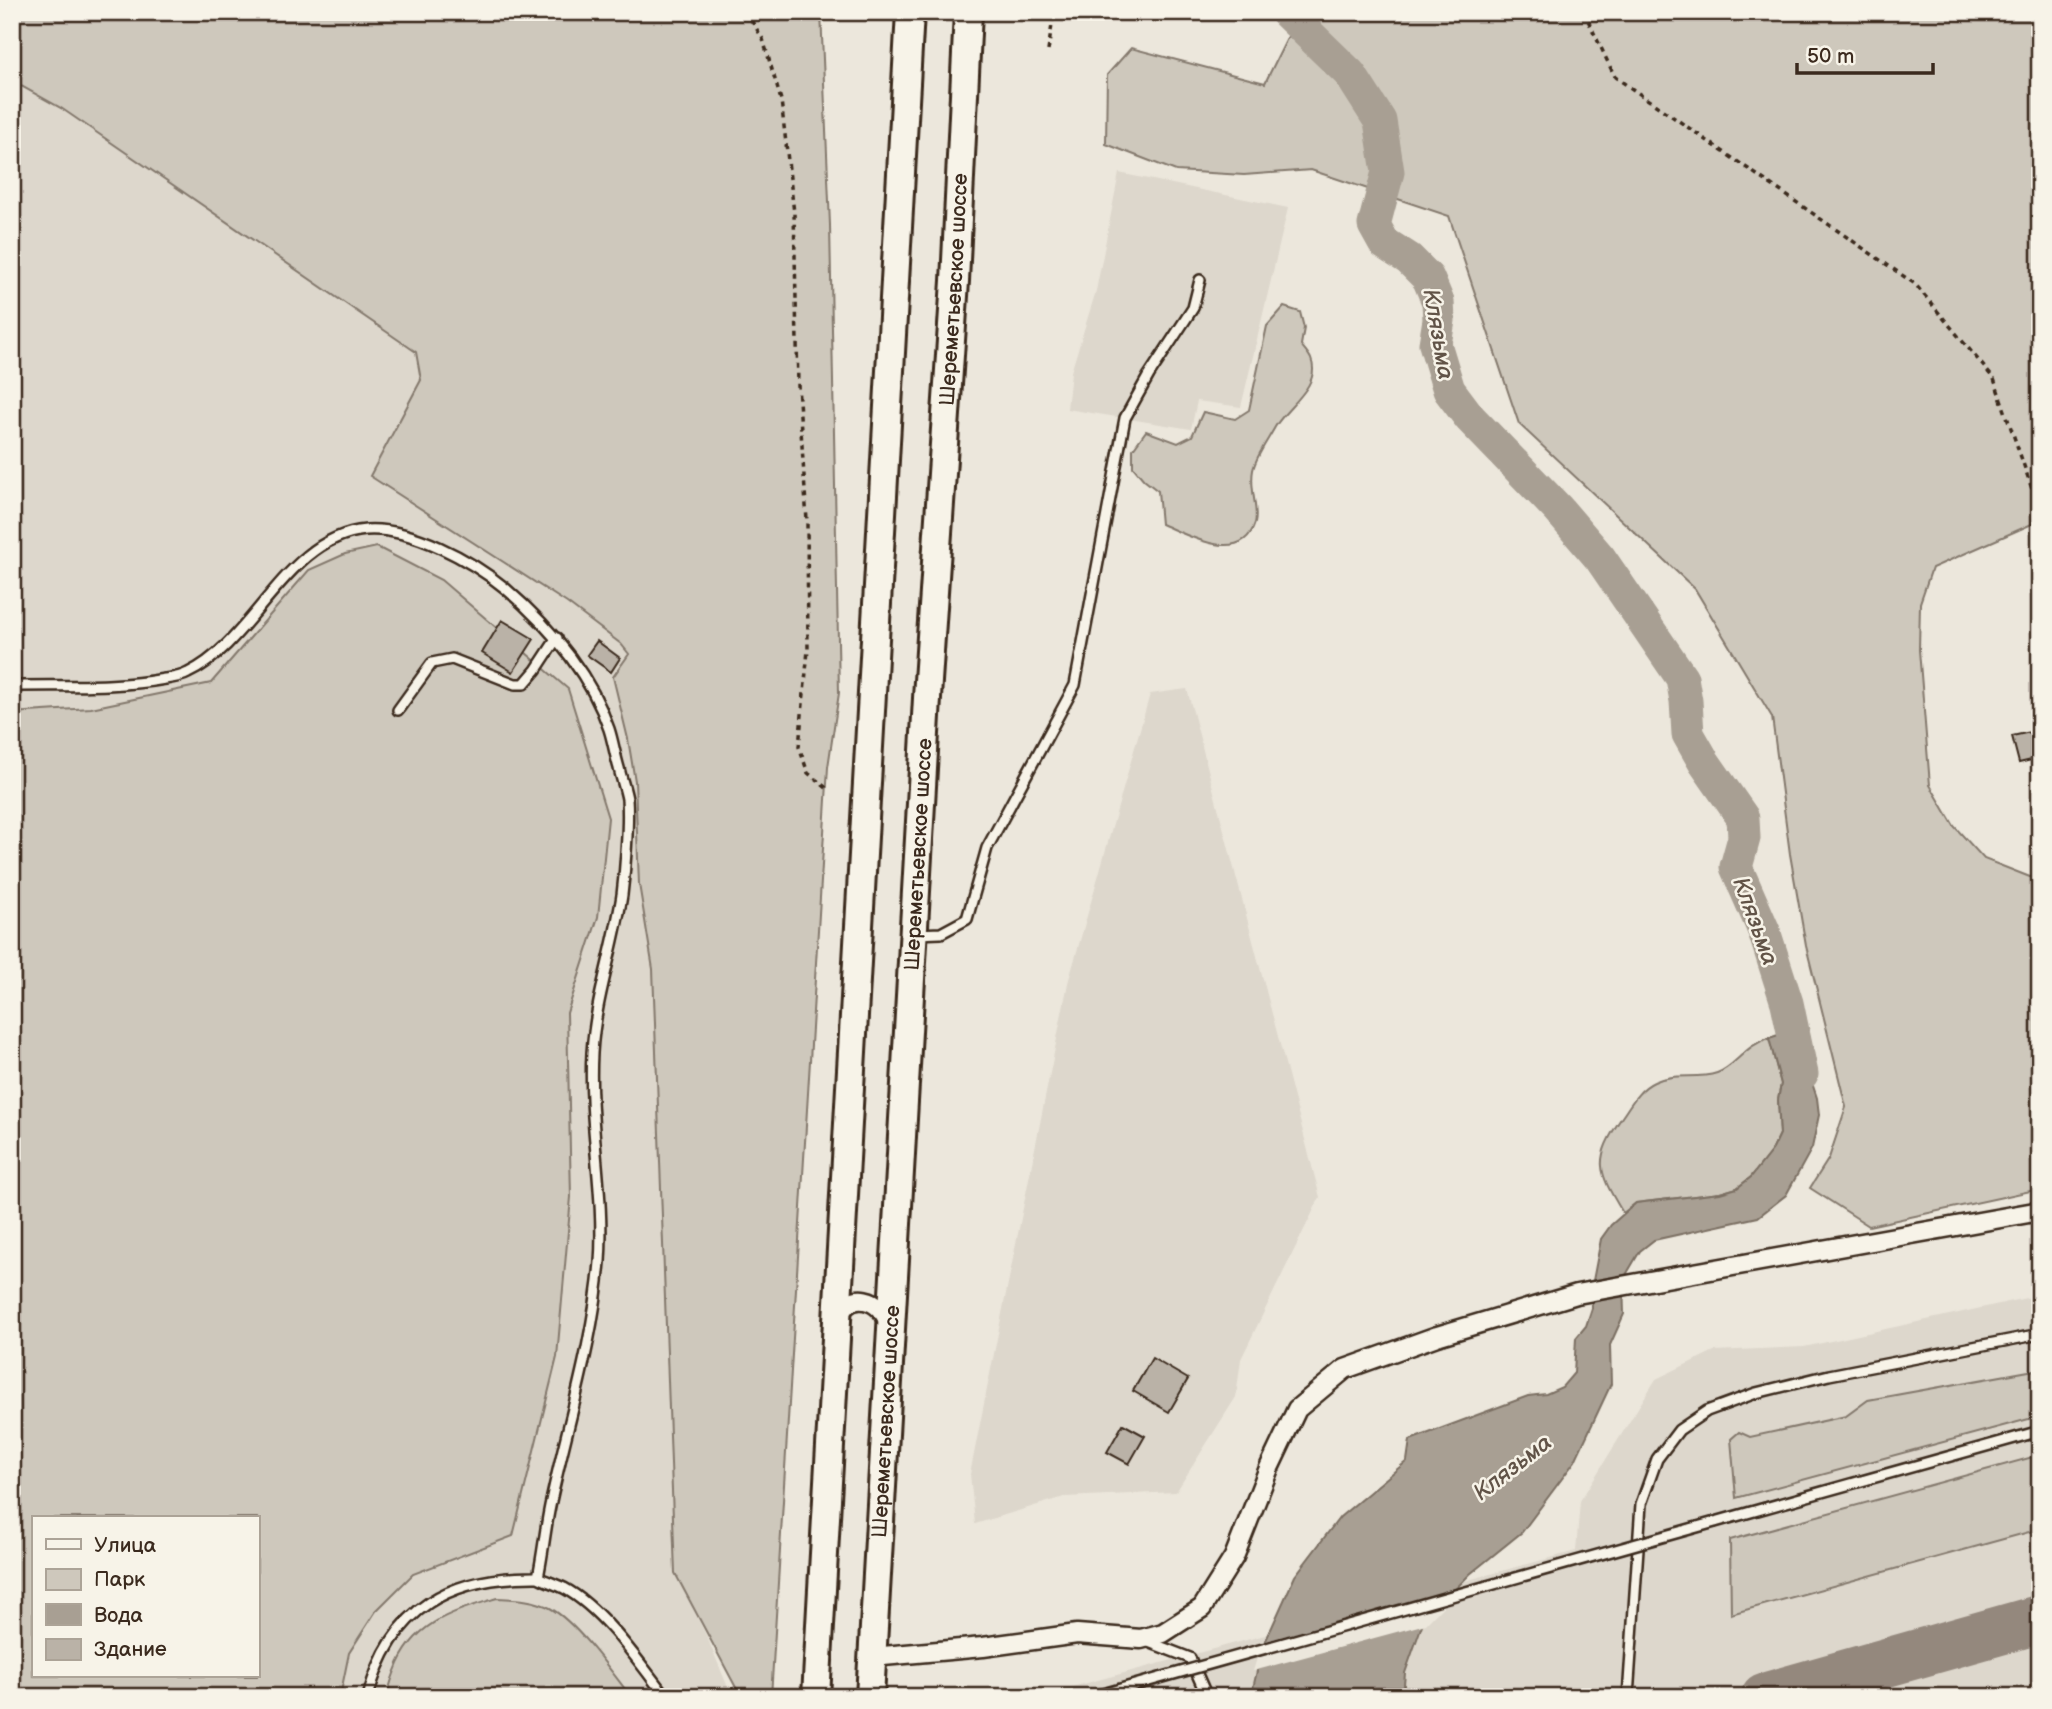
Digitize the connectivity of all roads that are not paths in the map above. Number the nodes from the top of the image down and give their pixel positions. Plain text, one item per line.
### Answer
1 (910, 12) edge
2 (968, 12) edge
3 (1200, 280) dead end
4 (557, 638) junction
5 (12, 685) edge
6 (398, 710) dead end
7 (914, 934) junction
8 (2040, 1211) edge
9 (890, 1326) junction
10 (835, 1328) junction
11 (2040, 1334) edge
12 (2040, 1431) edge
13 (538, 1577) junction
14 (1142, 1639) junction
15 (872, 1657) junction
16 (368, 1697) edge
17 (666, 1697) edge
18 (816, 1697) edge
19 (870, 1697) edge
20 (1091, 1697) edge
21 (1203, 1697) edge
22 (1628, 1697) edge

1 - 10 main road
2 - 7 main road, Шереметьевское шоссе
3 - 7 lane
4 - 5 lane
4 - 6 lane
4 - 13 lane
7 - 9 main road, Шереметьевское шоссе
8 - 14 street
9 - 10 street
9 - 15 main road, Шереметьевское шоссе
10 - 18 main road
11 - 22 lane
12 - 20 lane, bridge
13 - 16 lane
13 - 17 lane
14 - 15 street
14 - 21 lane
15 - 19 main road, Шереметьевское шоссе

